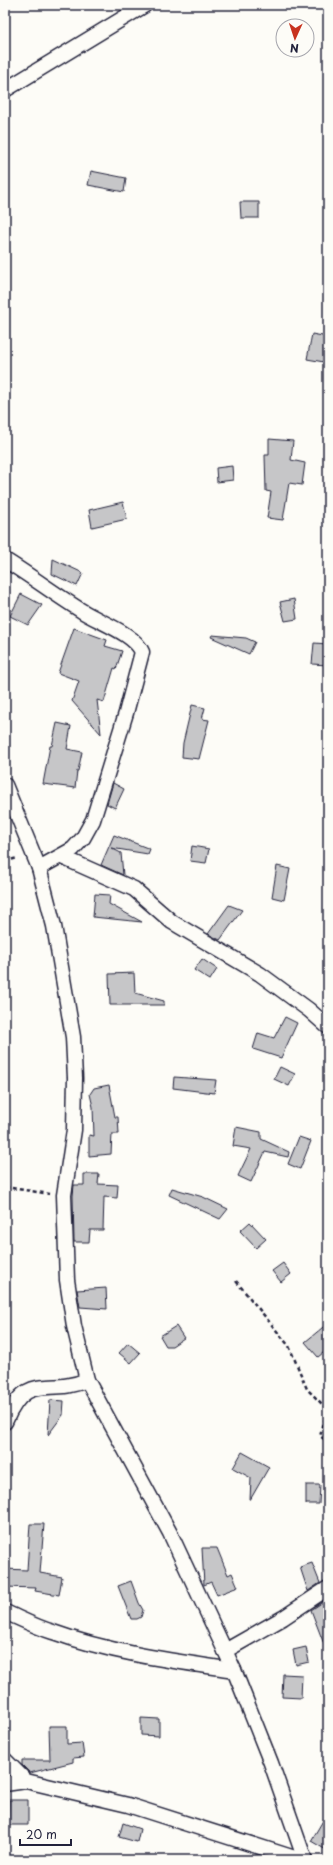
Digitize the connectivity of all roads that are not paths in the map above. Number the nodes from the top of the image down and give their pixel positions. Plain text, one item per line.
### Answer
1 (145, 5) edge
2 (5, 90) edge
3 (5, 560) edge
4 (5, 785) edge
5 (62, 857) junction
6 (39, 868) junction
7 (328, 1027) edge
8 (86, 1380) junction
9 (5, 1422) edge
10 (328, 1588) edge
11 (5, 1612) edge
12 (225, 1651) junction
13 (234, 1670) junction
14 (5, 1760) edge
15 (26, 1781) junction
16 (5, 1784) edge
17 (301, 1860) edge
18 (305, 1860) edge

1 - 2 street
3 - 5 street
4 - 6 street
5 - 6 street
5 - 7 street
6 - 8 street
8 - 9 street
8 - 12 street
10 - 12 street
11 - 13 street
12 - 13 street
13 - 18 street
14 - 15 street
15 - 16 street
15 - 17 street

